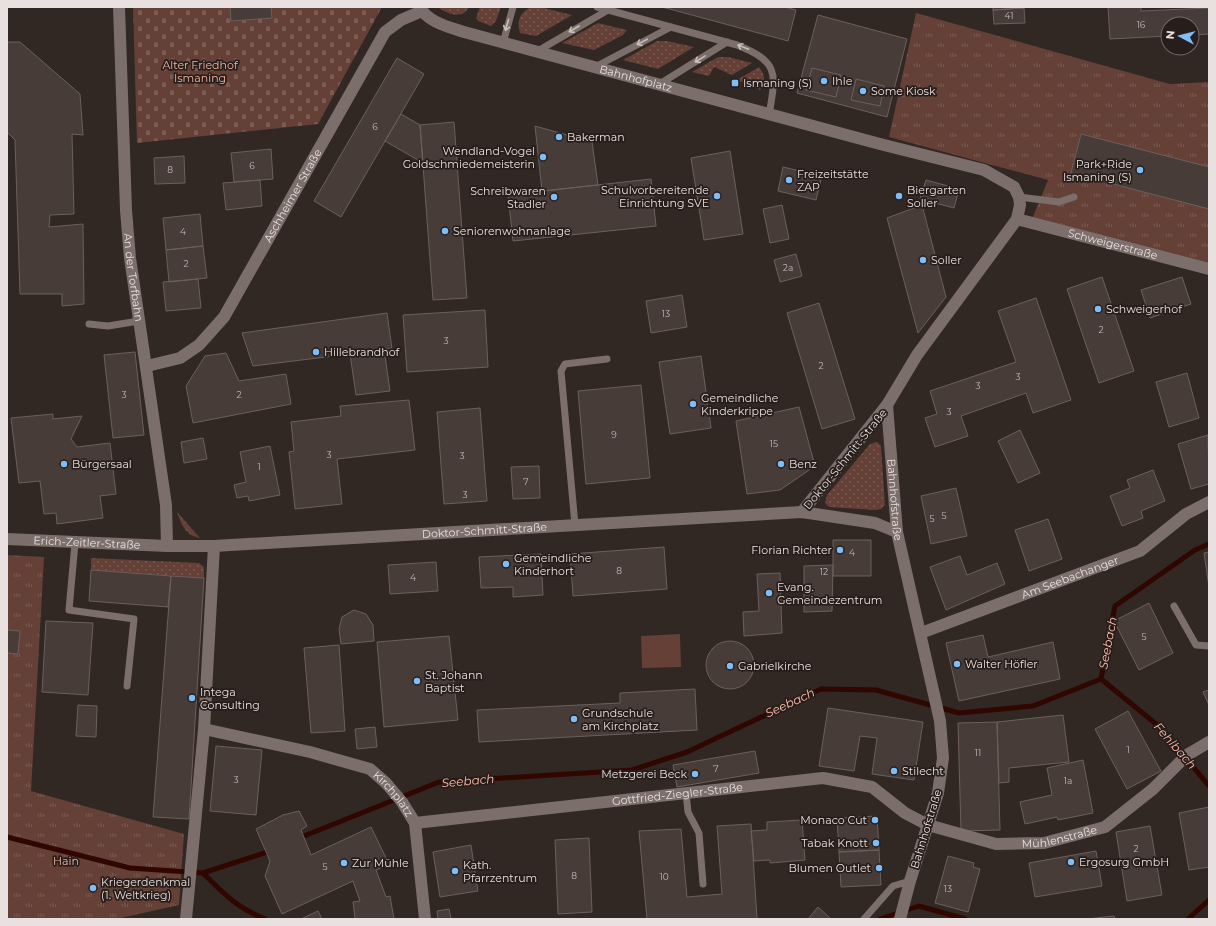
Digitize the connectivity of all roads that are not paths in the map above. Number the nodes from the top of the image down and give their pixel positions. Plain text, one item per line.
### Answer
1 (119, 7) edge
2 (513, 7) edge
3 (597, 7) edge
4 (421, 9) edge
5 (608, 10) junction
6 (671, 27) junction
7 (727, 42) junction
8 (502, 43) junction
9 (536, 52) junction
10 (594, 67) junction
11 (658, 84) junction
12 (768, 114) junction
13 (1019, 196) junction
14 (1074, 197) dead end
15 (1017, 219) junction
16 (1209, 269) edge
17 (139, 321) junction
18 (89, 324) dead end
19 (607, 360) dead end
20 (147, 366) junction
21 (888, 406) junction
22 (1209, 502) edge
23 (802, 512) junction
24 (575, 525) junction
25 (897, 532) junction
26 (7, 539) edge
27 (75, 543) junction
28 (168, 546) junction
29 (214, 546) junction
30 (1174, 606) dead end
31 (921, 633) junction
32 (1209, 646) edge
33 (127, 686) dead end
34 (204, 730) junction
35 (1209, 742) edge
36 (686, 792) junction
37 (415, 824) junction
38 (928, 825) junction
39 (910, 881) junction
40 (703, 884) dead end
41 (186, 919) edge
42 (425, 919) edge
43 (864, 919) edge
44 (900, 919) edge

1 - 17 street, An der Torfbahn
2 -> 8 lane
3 - 5 lane
4 - 8 street, Bahnhofplatz
4 - 20 street, Aschheimer Straße
5 - 6 lane
5 -> 9 lane
6 - 7 lane
6 -> 10 lane
7 -> 11 lane
12 -> 7 lane
8 - 9 street, Bahnhofplatz
9 - 10 street, Bahnhofplatz
10 - 11 street, Bahnhofplatz
11 - 12 street, Bahnhofplatz
12 - 13 street, Bahnhofplatz
13 - 14 lane
13 - 15 street
15 - 16 street, Schweigerstraße
15 - 21 street
17 - 18 lane
17 - 20 street, An der Torfbahn
19 - 24 lane
20 - 28 street, An der Torfbahn
21 - 23 street, Doktor-Schmitt-Straße
21 - 25 street, Bahnhofstraße
22 - 31 street, Am Seebachanger
23 - 24 street, Doktor-Schmitt-Straße
23 - 25 street, Doktor-Schmitt-Straße
24 - 29 street, Doktor-Schmitt-Straße
25 - 31 street, Bahnhofstraße
26 - 27 street, Erich-Zeitler-Straße
27 - 28 street, Erich-Zeitler-Straße
27 - 33 lane
28 - 29 street, Doktor-Schmitt-Straße
29 - 34 street
30 - 32 lane
31 - 38 street, Bahnhofstraße
34 - 37 street, Kirchplatz
34 - 41 street
35 - 38 street, Mühlenstraße
36 - 37 street, Gottfried-Ziegler-Straße
36 - 38 street, Gottfried-Ziegler-Straße
36 - 40 lane
37 - 42 street, Kirchplatz
38 - 39 street, Bahnhofstraße
39 - 43 lane, Bahnhofstraße
39 - 44 street, Bahnhofstraße

